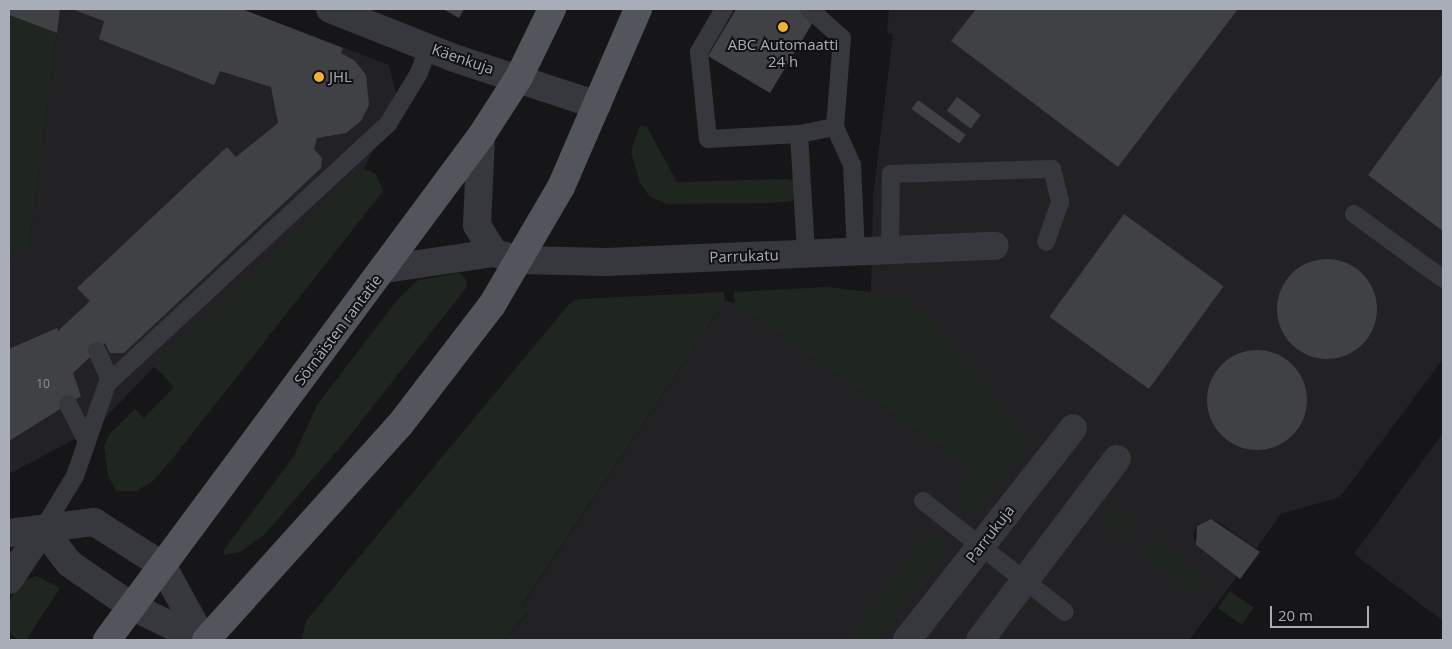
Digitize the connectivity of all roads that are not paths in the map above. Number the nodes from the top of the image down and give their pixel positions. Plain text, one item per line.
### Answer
1 (330, 9) edge
2 (552, 9) edge
3 (638, 9) edge
4 (724, 9) edge
5 (809, 9) edge
6 (428, 48) junction
7 (518, 77) junction
8 (597, 105) junction
9 (835, 127) junction
10 (799, 134) junction
11 (481, 136) junction
12 (1354, 214) dead end
13 (1046, 242) dead end
14 (995, 246) dead end
15 (890, 250) junction
16 (856, 252) junction
17 (494, 253) junction
18 (806, 254) junction
19 (521, 260) junction
20 (385, 269) junction
21 (1443, 279) edge
22 (96, 351) dead end
23 (110, 380) junction
24 (68, 404) dead end
25 (1073, 428) dead end
26 (87, 442) junction
27 (1116, 459) dead end
28 (923, 501) dead end
29 (43, 529) junction
30 (9, 533) edge
31 (982, 544) junction
32 (162, 565) junction
33 (9, 580) edge
34 (1025, 581) junction
35 (132, 606) junction
36 (1065, 612) dead end
37 (107, 640) edge
38 (203, 640) edge
39 (907, 640) edge
40 (980, 640) edge

1 - 6 street, Käenkuja
2 - 7 main road, Sörnäisten rantatie
3 - 8 main road
4 - 10 lane
5 - 9 lane
6 - 7 street, Käenkuja
6 - 23 lane
7 - 8 street, Käenkuja
7 - 11 main road, Sörnäisten rantatie
8 - 19 main road
9 - 10 lane
9 - 16 lane
10 - 18 lane
11 - 17 street
11 - 20 main road, Sörnäisten rantatie
12 - 21 lane
13 - 15 lane
14 - 15 street, Parrukatu
15 - 16 street, Parrukatu
16 - 18 street, Parrukatu
17 - 19 street, Parrukatu
17 - 20 street, Parrukatu
18 - 19 street, Parrukatu
19 - 38 main road
20 - 32 main road, Sörnäisten rantatie
22 - 23 lane
23 - 26 lane
24 - 26 lane
25 - 31 street, Parrukuja
26 - 29 lane
27 - 34 street
28 - 31 lane
29 - 30 street
29 - 32 street
29 - 33 street
29 - 35 street
31 - 34 lane
31 - 39 street, Parrukuja
32 - 35 main road, Sörnäisten rantatie
32 - 38 street
34 - 36 lane
34 - 40 street
35 - 37 main road, Sörnäisten rantatie
35 - 38 street

